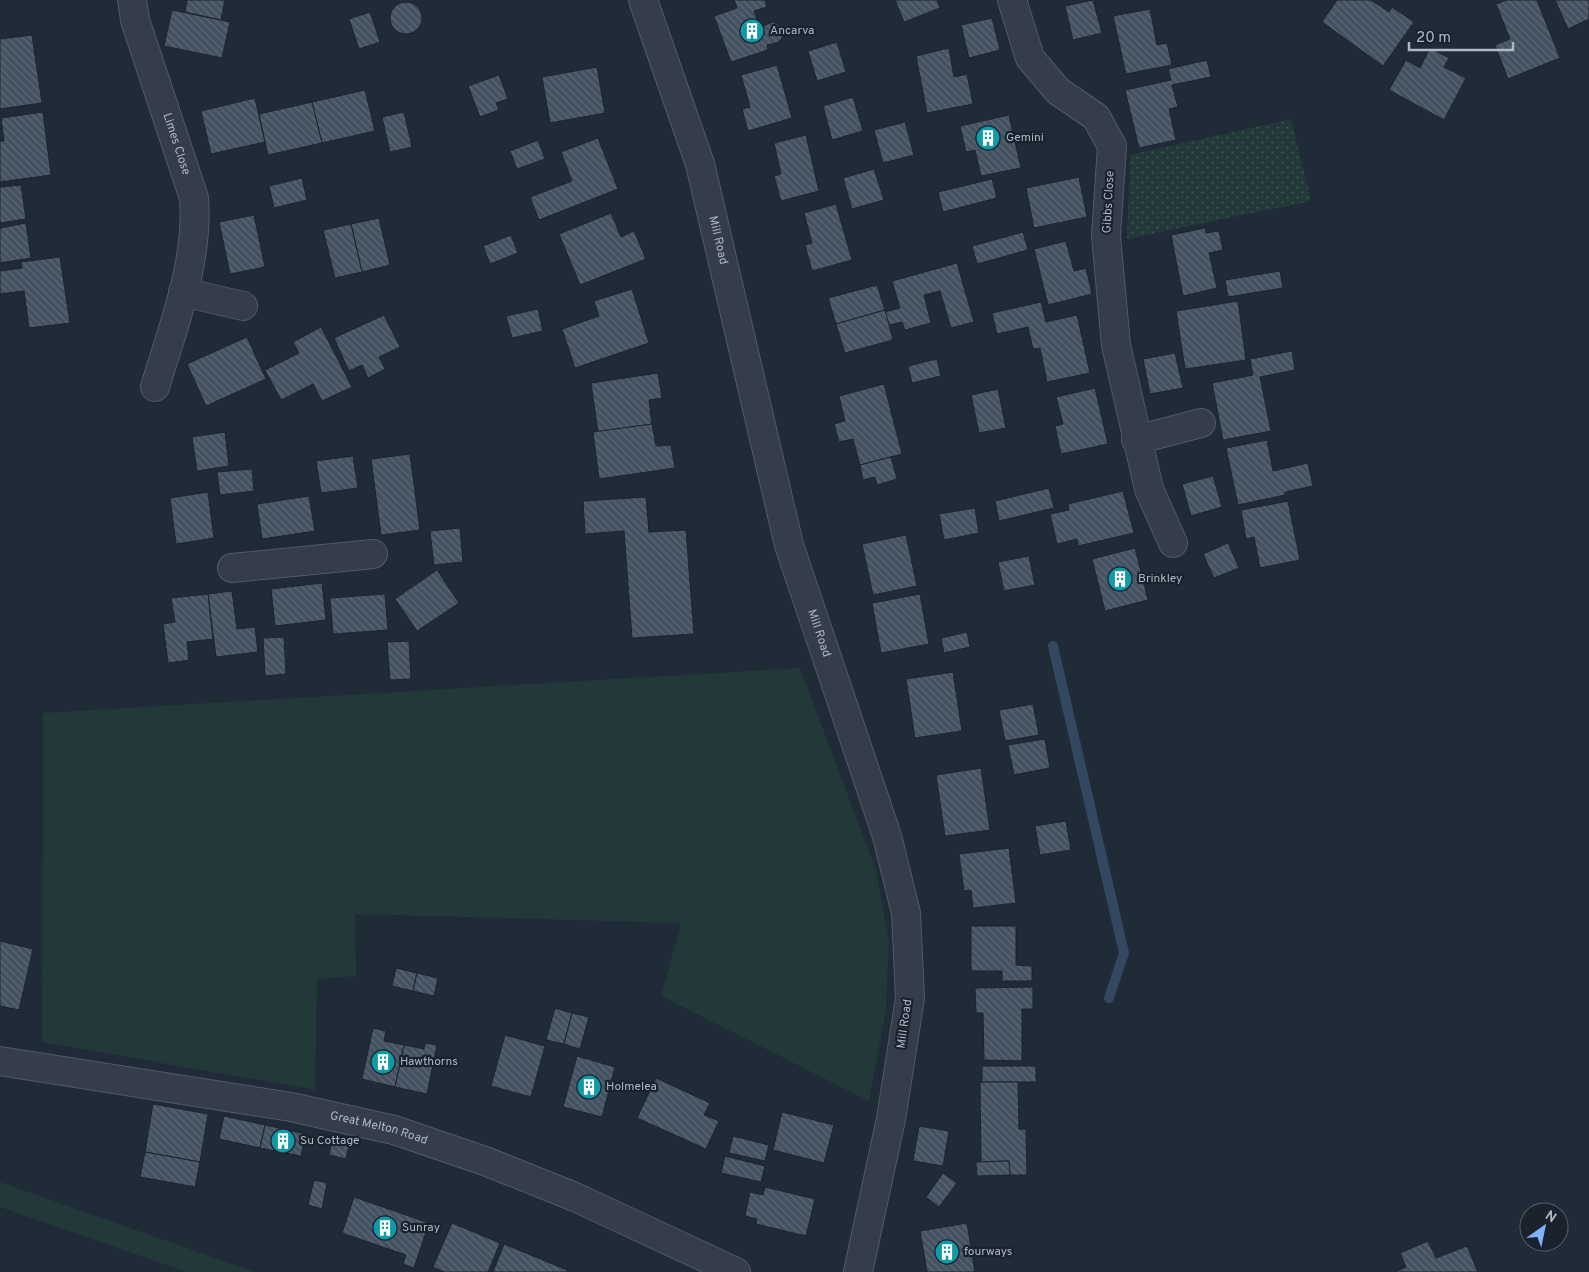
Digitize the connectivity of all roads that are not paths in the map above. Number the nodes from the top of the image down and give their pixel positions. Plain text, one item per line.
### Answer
1 (132, 0) edge
2 (643, 0) edge
3 (1012, 0) edge
4 (183, 292) junction
5 (243, 306) dead end
6 (155, 387) dead end
7 (1201, 423) dead end
8 (1136, 440) junction
9 (1174, 543) dead end
10 (373, 554) dead end
11 (232, 568) dead end
12 (0, 1061) edge
13 (736, 1272) edge
14 (858, 1272) edge

1 - 4 street, Limes Close
2 - 14 street, Mill Road
3 - 8 street, Gibbs Close
4 - 5 street
4 - 6 street, Limes Close
7 - 8 street
8 - 9 street, Gibbs Close
10 - 11 street
12 - 13 street, Great Melton Road

